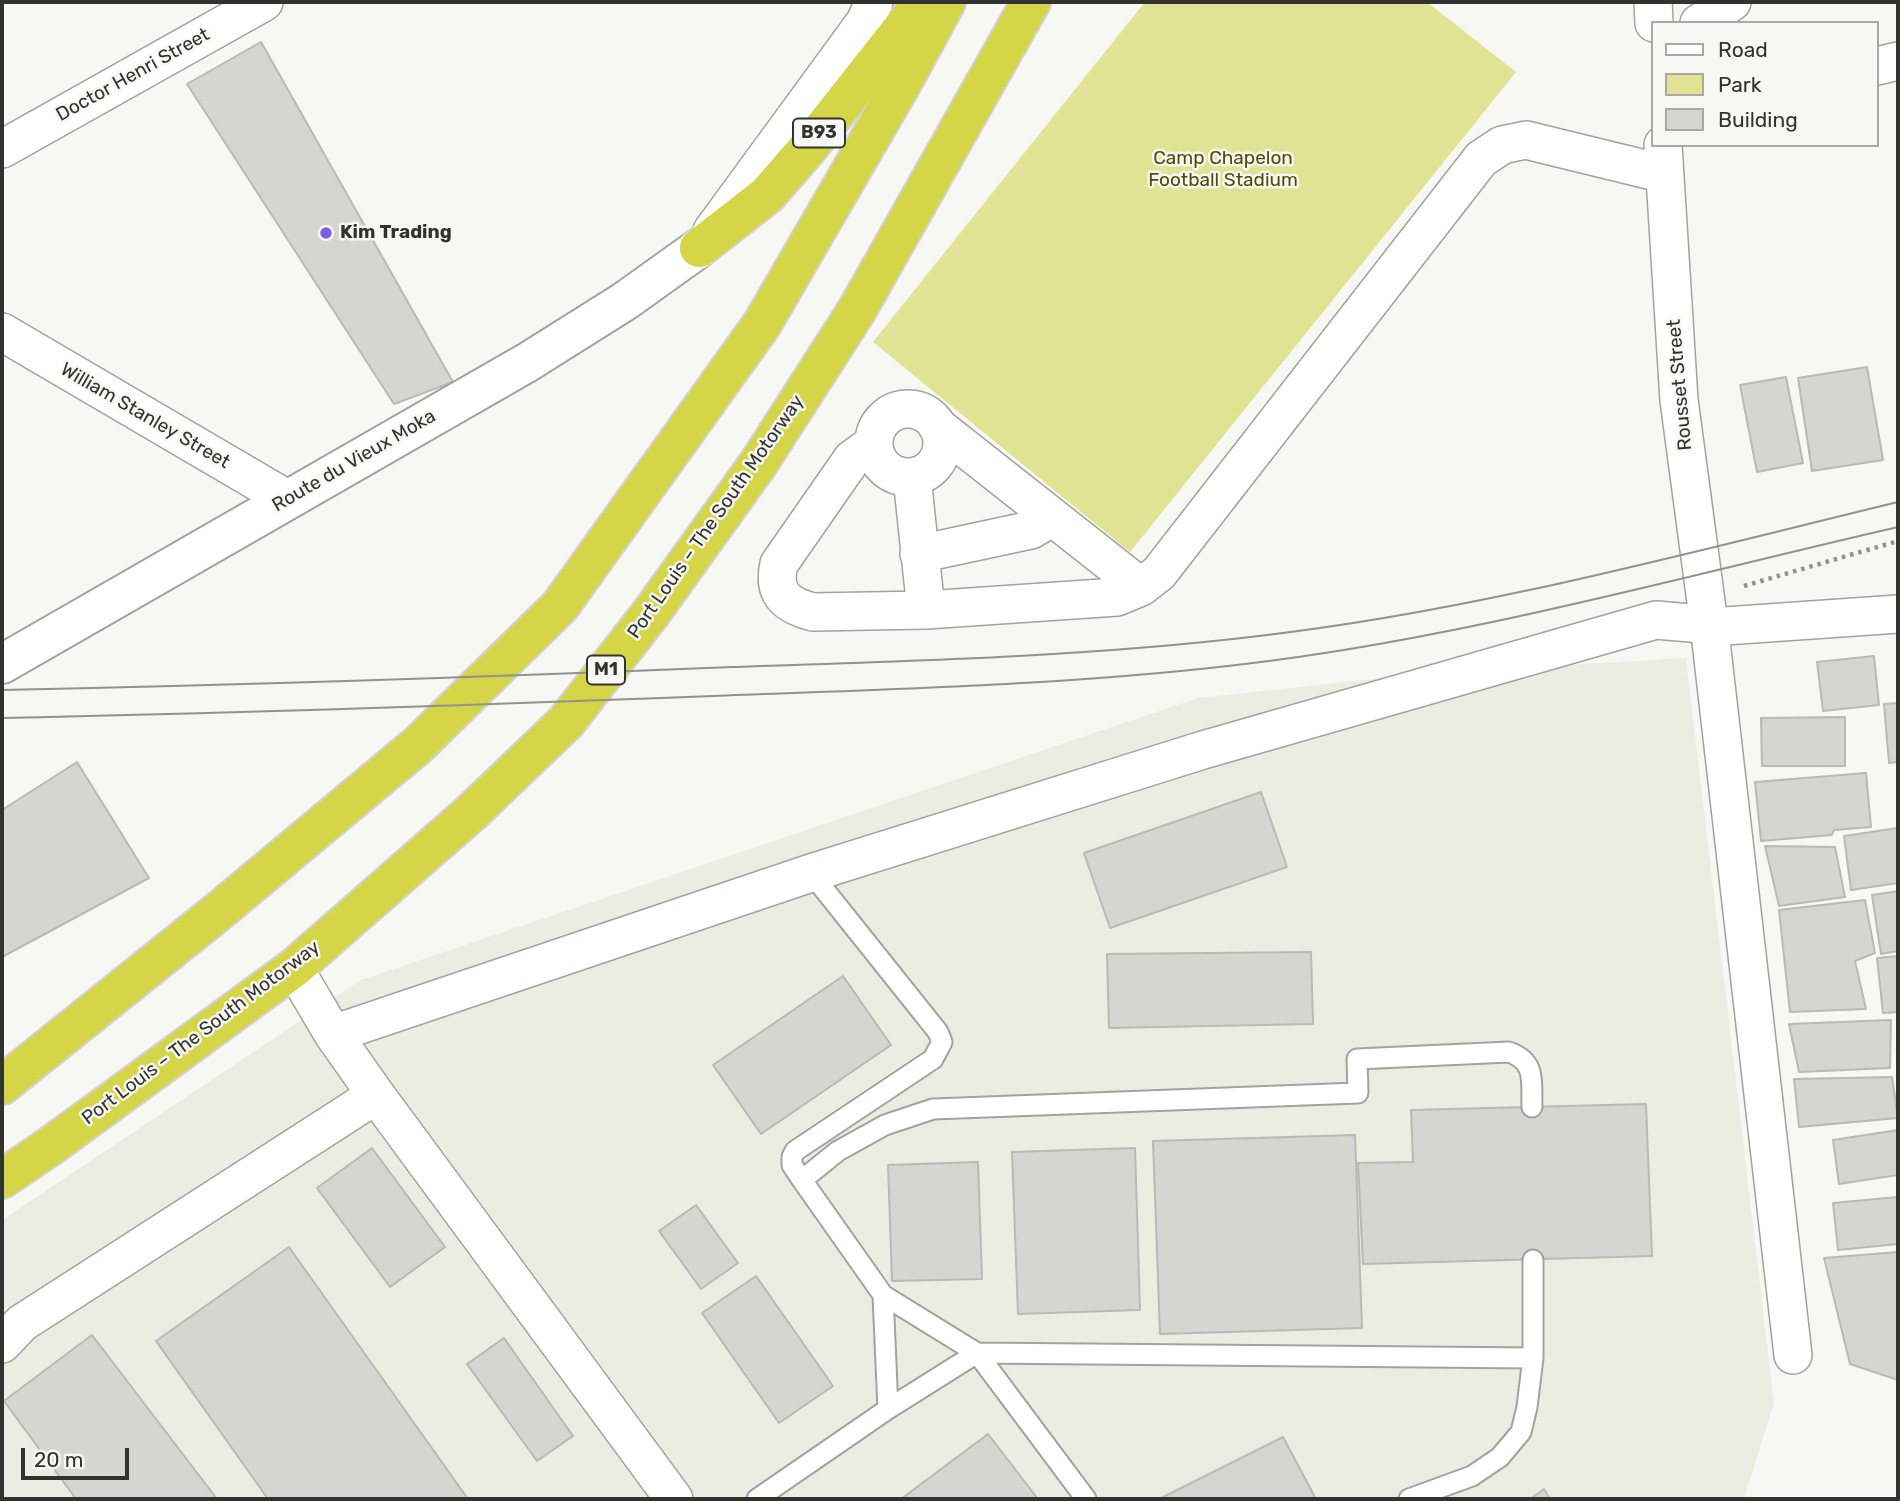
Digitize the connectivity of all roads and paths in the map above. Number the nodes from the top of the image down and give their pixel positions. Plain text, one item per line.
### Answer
1 (264, 2) edge
2 (874, 2) edge
3 (923, 2) edge
4 (946, 2) edge
5 (1031, 2) edge
6 (1653, 2) edge
7 (1732, 2) edge
8 (1654, 21) edge
9 (1702, 21) edge
10 (1898, 61) edge
11 (1879, 66) edge
12 (2, 149) edge
13 (1664, 159) edge
14 (699, 248) junction
15 (2, 332) edge
16 (937, 426) junction
17 (873, 444) junction
18 (912, 477) junction
19 (287, 499) junction
20 (1050, 516) junction
21 (1898, 541) edge
22 (919, 554) junction
23 (1141, 587) junction
24 (1732, 590) dead end
25 (926, 610) junction
26 (1898, 614) edge
27 (1709, 624) junction
28 (2, 664) edge
29 (811, 873) junction
30 (294, 968) junction
31 (332, 1034) junction
32 (2, 1085) edge
33 (376, 1095) junction
34 (1532, 1107) dead end
35 (2, 1179) edge
36 (802, 1180) junction
37 (1533, 1260) dead end
38 (883, 1295) junction
39 (2, 1343) edge
40 (977, 1353) junction
41 (1793, 1355) dead end
42 (1533, 1358) junction
43 (888, 1409) junction
44 (674, 1499) edge
45 (757, 1499) edge
46 (1086, 1499) edge
47 (1409, 1499) edge

1 - 12 street, Doctor Henri Street
2 - 14 street
3 - 14 highway, B93
4 - 32 highway
5 - 30 highway, Port Louis – The South Motorway / M1
6 - 8 street
7 - 9 street
10 - 11 street
13 - 23 street
13 - 27 street, Rousset Street
14 - 19 main road, Route du Vieux Moka / B93
15 - 19 street, William Stanley Street
16 - 17 street
16 - 18 street
16 - 20 street
17 - 18 street
17 - 25 street
18 - 22 street
19 - 28 main road, Route du Vieux Moka / B93
20 - 22 street
20 - 23 street
21 - 24 path
22 - 25 street
23 - 25 street
26 - 27 street
27 - 29 street
27 - 41 street, Rousset Street
29 - 31 street
29 - 36 lane
30 - 31 street
30 - 35 highway, Port Louis – The South Motorway / M1
31 - 33 street
33 - 39 street
33 - 44 street
34 - 36 lane
36 - 38 lane
37 - 42 lane
38 - 40 lane
38 - 43 lane
40 - 42 lane
40 - 43 lane
40 - 46 lane
42 - 47 lane
43 - 45 lane

